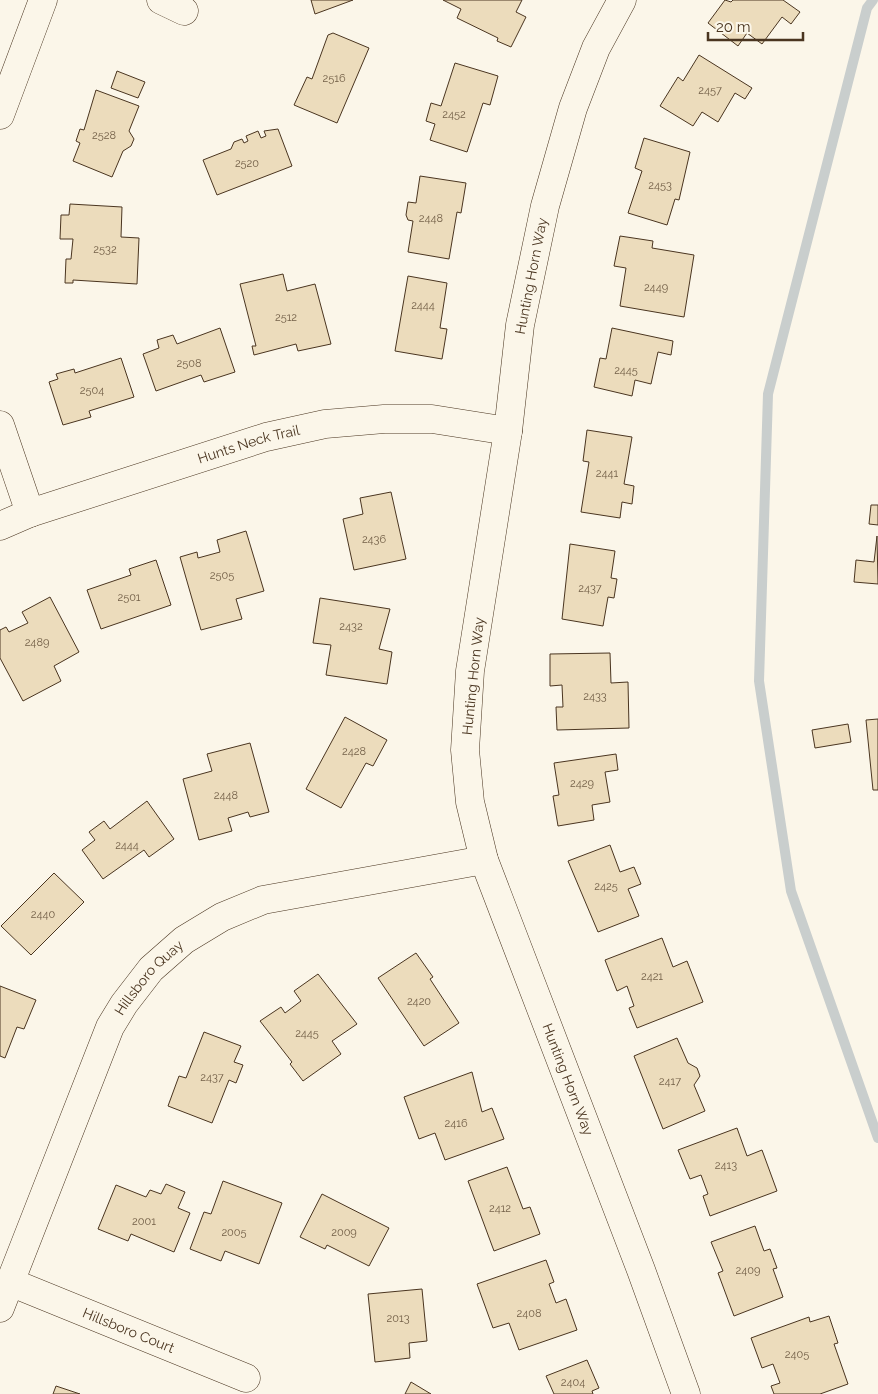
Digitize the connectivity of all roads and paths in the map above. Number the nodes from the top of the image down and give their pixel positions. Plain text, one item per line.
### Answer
1 (43, 0) edge
2 (622, 0) edge
3 (0, 116) edge
4 (0, 425) edge
5 (508, 431) junction
6 (30, 513) junction
7 (0, 526) edge
8 (484, 860) junction
9 (10, 1282) junction
10 (0, 1308) edge
11 (246, 1378) dead end
12 (686, 1394) edge

1 - 3 street
2 - 5 street, Hunting Horn Way
4 - 6 street
5 - 6 street, Hunts Neck Trail
5 - 8 street, Hunting Horn Way
6 - 7 street, Hunts Neck Trail
8 - 9 street, Hillsboro Quay
8 - 12 street, Hunting Horn Way
9 - 10 street, Hillsboro Quay
9 - 11 street, Hillsboro Court

